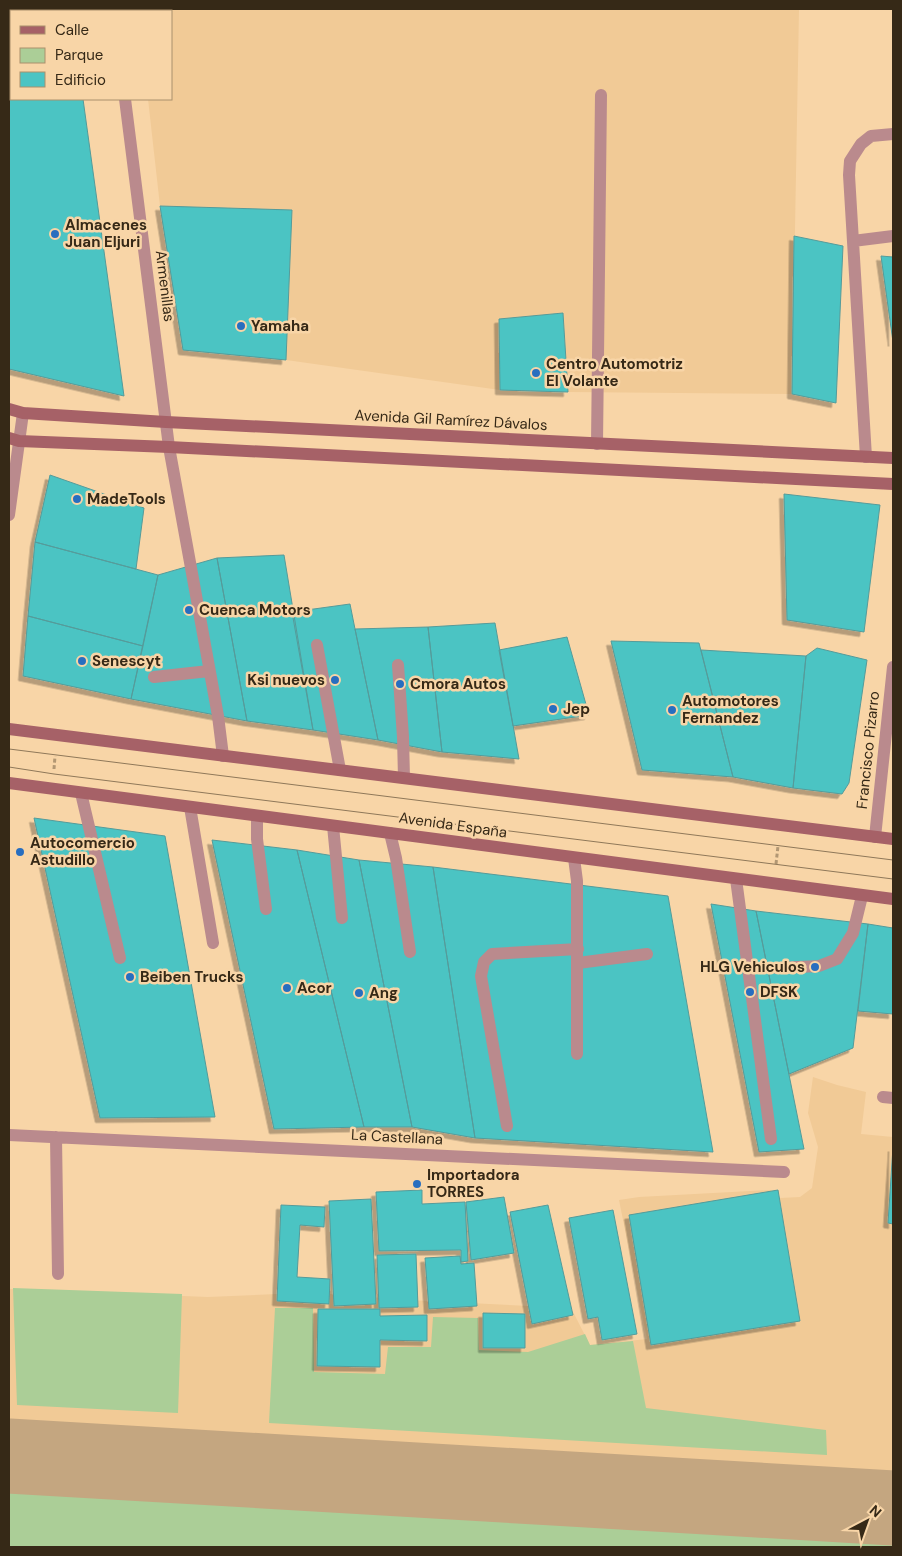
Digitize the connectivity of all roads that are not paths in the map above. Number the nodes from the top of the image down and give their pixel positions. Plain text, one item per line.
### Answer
1 (601, 95) dead end
2 (125, 100) edge
3 (893, 134) edge
4 (893, 236) edge
5 (852, 241) junction
6 (9, 409) edge
7 (23, 413) junction
8 (166, 422) junction
9 (14, 439) edge
10 (597, 444) junction
11 (169, 447) junction
12 (866, 457) junction
13 (893, 458) edge
14 (893, 484) edge
15 (9, 515) edge
16 (317, 645) dead end
17 (398, 665) dead end
18 (893, 667) edge
19 (209, 671) junction
20 (154, 677) dead end
21 (890, 723) edge
22 (9, 729) edge
23 (223, 756) junction
24 (340, 770) junction
25 (404, 778) junction
26 (9, 783) edge
27 (81, 793) junction
28 (190, 807) junction
29 (257, 816) junction
30 (332, 826) junction
31 (390, 833) junction
32 (874, 837) junction
33 (893, 840) edge
34 (574, 858) junction
35 (736, 879) junction
36 (862, 896) junction
37 (893, 899) edge
38 (266, 909) dead end
39 (342, 918) dead end
40 (213, 943) dead end
41 (578, 949) junction
42 (410, 952) dead end
43 (647, 954) dead end
44 (120, 958) dead end
45 (578, 963) junction
46 (777, 968) dead end
47 (577, 1054) dead end
48 (507, 1126) dead end
49 (9, 1135) edge
50 (56, 1137) junction
51 (771, 1139) dead end
52 (784, 1172) dead end
53 (58, 1274) dead end

1 - 10 street
2 - 8 street, Armenillas
3 - 5 street
4 - 5 street
5 - 12 street
6 - 7 main road, Avenida Gil Ramírez Dávalos
7 - 8 main road, Avenida Gil Ramírez Dávalos
7 - 9 street
8 - 10 main road, Avenida Gil Ramírez Dávalos
8 - 11 street, Armenillas
9 - 11 main road
9 - 15 street
10 - 12 main road, Avenida Gil Ramírez Dávalos
11 - 14 main road
11 - 19 street, Armenillas
12 - 13 main road, Avenida Gil Ramírez Dávalos
16 - 24 street
17 - 25 street
18 - 21 street, Francisco Pizarro
19 - 20 street
19 - 23 street, Armenillas
21 - 32 street, Francisco Pizarro
22 - 23 main road
23 - 24 main road
24 - 25 main road
25 - 32 main road
26 - 27 main road, Avenida España
27 - 28 main road, Avenida España
27 - 44 street
28 - 29 main road, Avenida España
28 - 40 street
29 - 30 main road, Avenida España
29 - 38 street
30 - 31 main road, Avenida España
30 - 39 street
31 - 34 main road, Avenida España
31 - 42 street
32 - 33 main road
34 - 35 main road, Avenida España
34 - 41 street
35 - 36 main road, Avenida España
35 - 51 street
36 - 37 main road, Avenida España
36 - 46 street
41 - 45 street
41 - 48 street
43 - 45 street
45 - 47 street
49 - 50 street, La Castellana
50 - 52 street, La Castellana
50 - 53 street

